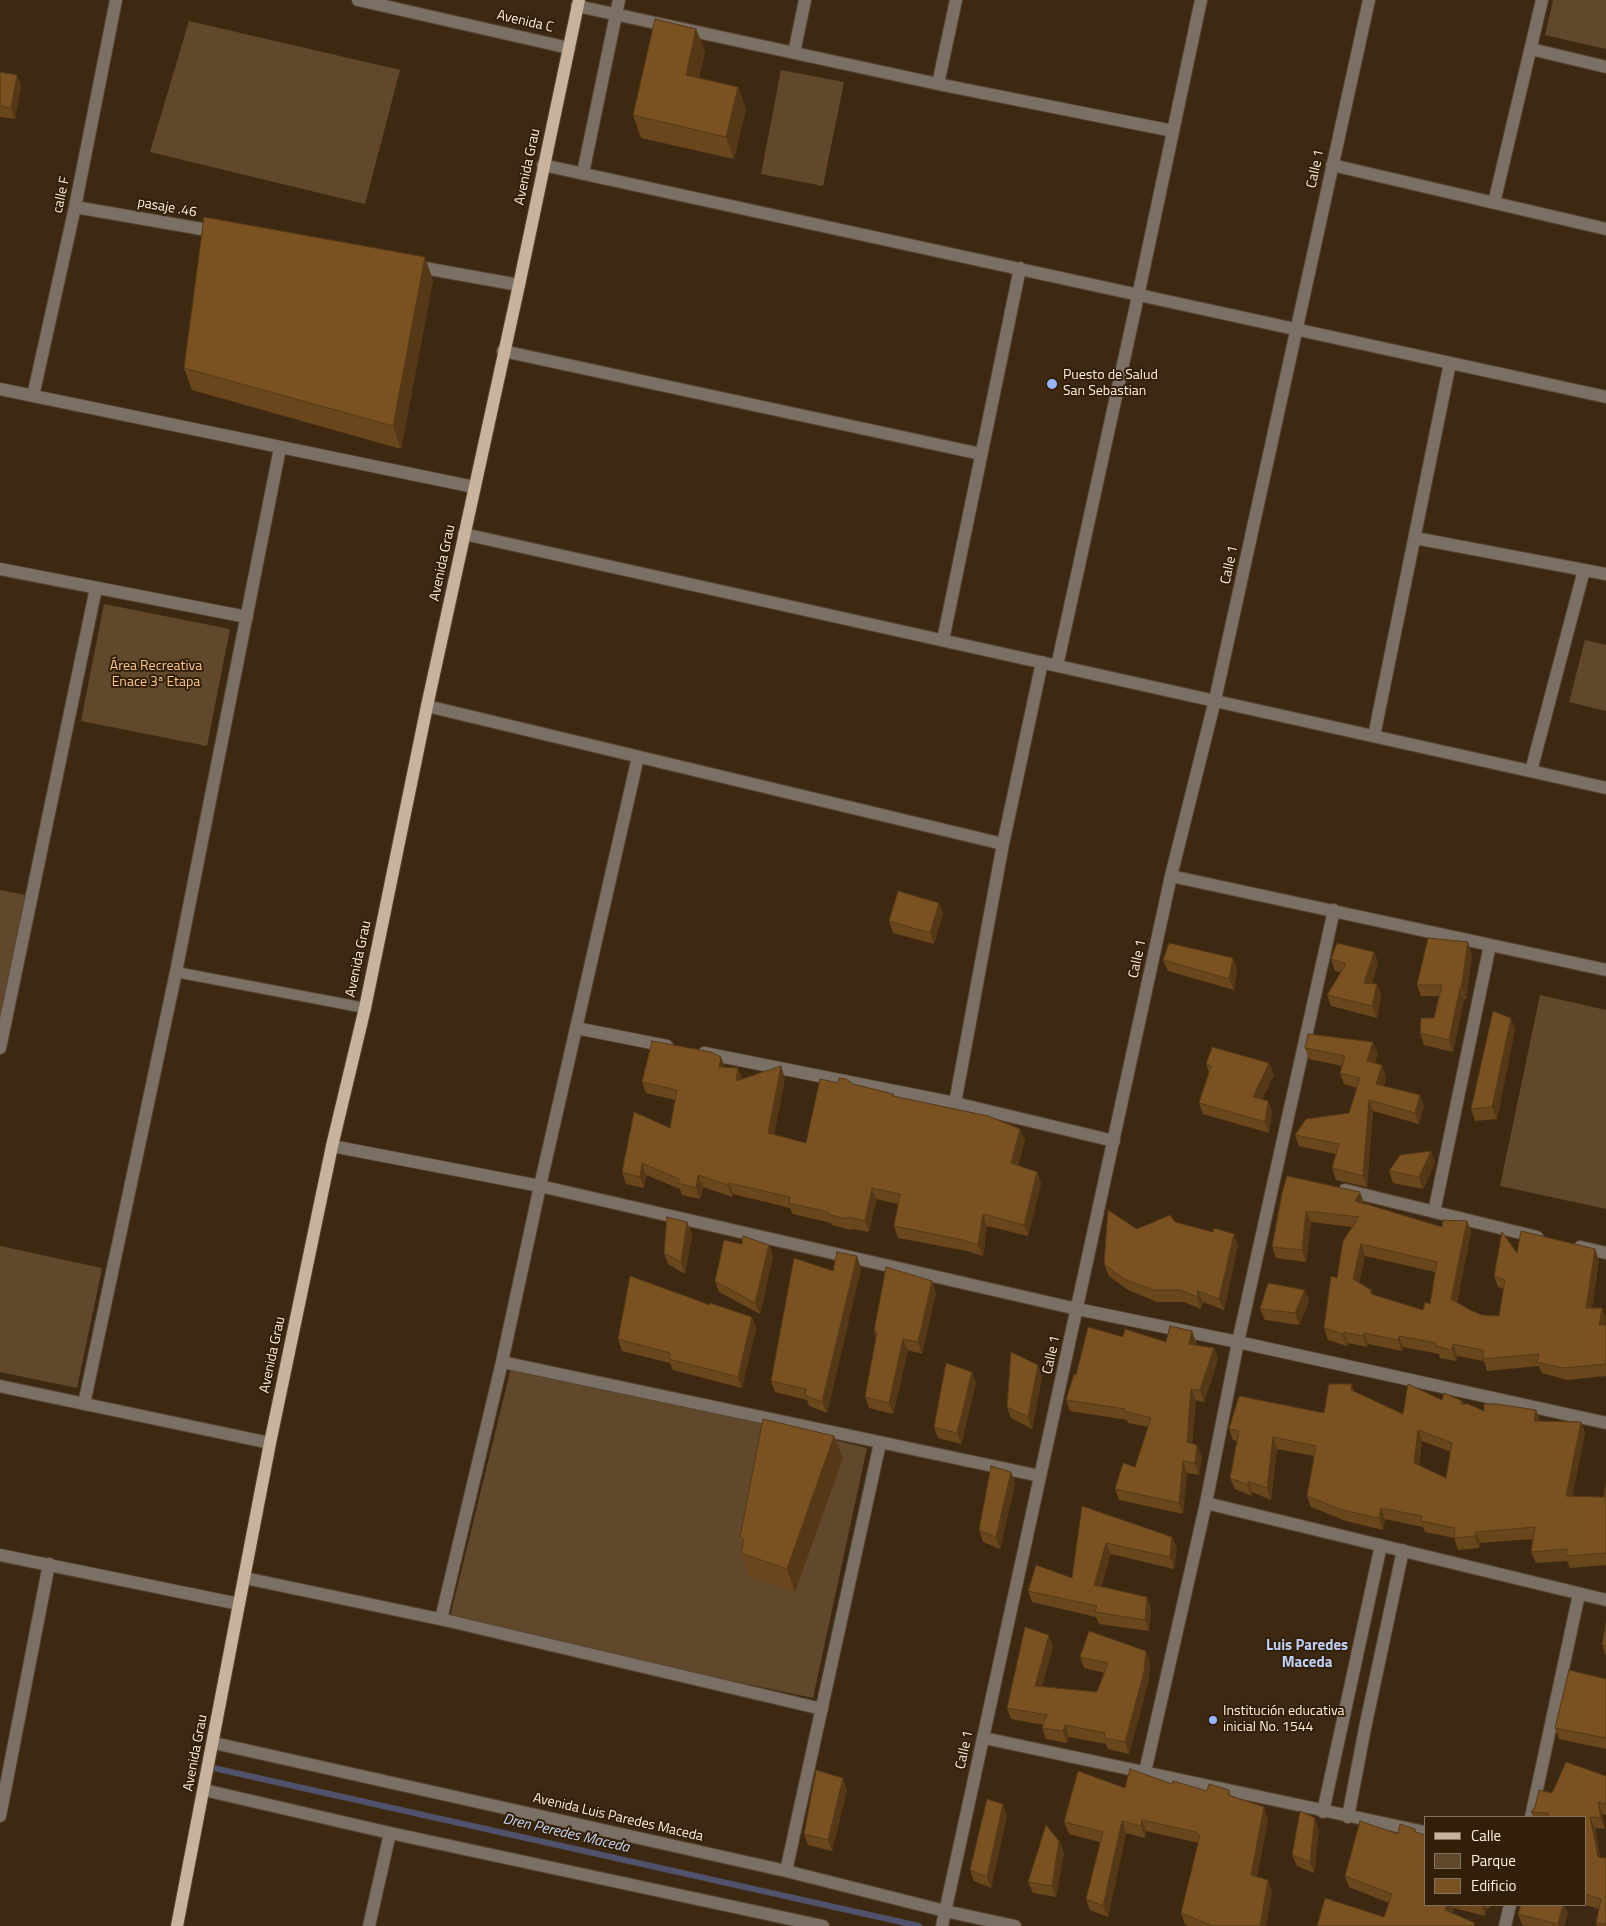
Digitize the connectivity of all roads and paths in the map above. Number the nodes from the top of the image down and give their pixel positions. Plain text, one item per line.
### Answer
1 (116, 0) edge
2 (358, 0) edge
3 (619, 0) edge
4 (805, 0) edge
5 (956, 0) edge
6 (1201, 0) edge
7 (1369, 0) edge
8 (1542, 0) edge
9 (384, 3) edge
10 (578, 3) edge
11 (616, 15) junction
12 (569, 48) junction
13 (1530, 49) junction
14 (794, 52) junction
15 (1606, 67) edge
16 (938, 84) junction
17 (1173, 131) junction
18 (543, 165) junction
19 (1332, 165) junction
20 (583, 173) junction
21 (1494, 203) junction
22 (75, 207) junction
23 (1606, 229) edge
24 (229, 234) edge
25 (403, 265) edge
26 (1020, 268) junction
27 (519, 285) junction
28 (1138, 296) junction
29 (1297, 329) junction
30 (504, 351) junction
31 (1450, 363) junction
32 (0, 389) edge
33 (33, 396) junction
34 (1606, 397) edge
35 (280, 448) junction
36 (981, 454) junction
37 (474, 487) junction
38 (464, 534) junction
39 (1414, 538) junction
40 (0, 569) edge
41 (1584, 570) junction
42 (1606, 574) edge
43 (96, 588) junction
44 (246, 617) junction
45 (943, 640) junction
46 (1042, 662) junction
47 (1057, 666) junction
48 (1215, 700) junction
49 (427, 706) junction
50 (1374, 736) junction
51 (638, 757) junction
52 (1531, 771) junction
53 (1606, 788) edge
54 (1003, 844) junction
55 (1171, 876) junction
56 (1334, 910) junction
57 (1490, 945) junction
58 (1606, 970) edge
59 (176, 972) junction
60 (365, 1008) junction
61 (576, 1028) junction
62 (0, 1048) edge
63 (955, 1103) junction
64 (1114, 1141) junction
65 (332, 1146) junction
66 (540, 1186) junction
67 (1332, 1187) edge
68 (1434, 1212) junction
69 (1545, 1238) edge
70 (1564, 1243) edge
71 (1606, 1253) edge
72 (1077, 1309) junction
73 (1238, 1342) junction
74 (502, 1362) junction
75 (0, 1386) edge
76 (84, 1404) junction
77 (1606, 1423) edge
78 (270, 1443) junction
79 (880, 1443) junction
80 (1040, 1476) junction
81 (1206, 1503) junction
82 (1381, 1545) junction
83 (1403, 1550) junction
84 (0, 1555) edge
85 (49, 1564) junction
86 (245, 1578) junction
87 (1579, 1594) junction
88 (1606, 1600) edge
89 (239, 1604) junction
90 (441, 1619) junction
91 (822, 1709) junction
92 (984, 1738) junction
93 (214, 1743) junction
94 (1145, 1772) junction
95 (204, 1790) junction
96 (1323, 1812) junction
97 (0, 1816) edge
98 (1531, 1816) edge
99 (1348, 1817) junction
100 (1424, 1832) edge
101 (390, 1834) junction
102 (786, 1871) junction
103 (1510, 1906) edge
104 (945, 1911) junction
105 (775, 1921) edge
106 (177, 1926) edge
107 (369, 1926) edge
108 (824, 1926) edge
109 (942, 1926) edge
110 (1015, 1926) edge
111 (1505, 1926) edge

1 - 22 street, calle F
2 - 9 street, Avenida C
3 - 11 street
4 - 14 street
5 - 16 street
6 - 17 street
7 - 19 street, Calle 1
8 - 13 street
9 - 12 street, Avenida C
10 - 11 street
10 - 12 main road, Avenida Grau
11 - 14 street
11 - 20 street
12 - 18 main road, Avenida Grau
13 - 15 street
13 - 21 street
14 - 16 street
16 - 17 street
17 - 28 street
18 - 20 street
18 - 27 main road, Avenida Grau
19 - 21 street
19 - 29 street, Calle 1
20 - 26 street
21 - 23 street
22 - 24 street, pasaje .46
22 - 33 street, calle F
25 - 27 street
26 - 28 street
26 - 36 street
27 - 30 main road, Avenida Grau
28 - 29 street
28 - 47 street
29 - 31 street
29 - 48 street, Calle 1
30 - 36 street
30 - 37 main road, Avenida Grau
31 - 34 street
31 - 39 street
32 - 33 street
33 - 35 street
35 - 37 street
35 - 44 street
36 - 45 street
37 - 38 main road, Avenida Grau
38 - 45 street
38 - 49 main road, Avenida Grau
39 - 41 street
39 - 50 street
40 - 43 street
41 - 42 street
41 - 52 street
43 - 44 street
43 - 62 street
44 - 59 street
45 - 46 street
46 - 47 street
46 - 54 street
47 - 48 street
48 - 50 street
48 - 55 street, Calle 1
49 - 51 street
49 - 60 main road, Avenida Grau
50 - 52 street
51 - 54 street
51 - 61 street
52 - 53 street
54 - 63 street
55 - 56 street
55 - 64 street, Calle 1
56 - 57 street
56 - 73 street
57 - 58 street
57 - 68 street
59 - 60 lane
59 - 76 street
60 - 65 main road, Avenida Grau
61 - 63 street
61 - 66 street
63 - 64 street
64 - 72 street, Calle 1
65 - 66 street
65 - 78 main road, Avenida Grau
66 - 72 street
66 - 74 street
67 - 68 street
68 - 69 street
70 - 71 street
72 - 73 street
72 - 80 street, Calle 1
73 - 77 street
73 - 81 street
74 - 79 street
74 - 90 street
75 - 76 street
76 - 78 street
78 - 86 main road, Avenida Grau
79 - 80 street
79 - 91 street
80 - 92 street, Calle 1
81 - 82 street
81 - 94 street
82 - 83 street
82 - 96 street
83 - 87 street
83 - 99 street
84 - 85 street
85 - 89 street
85 - 97 street
86 - 89 main road, Avenida Grau
86 - 90 street
87 - 88 street
87 - 98 street
89 - 93 main road, Avenida Grau
90 - 91 street
91 - 102 street
92 - 94 street
92 - 104 street, Calle 1
93 - 95 main road, Avenida Grau
93 - 102 street, Avenida Luis Paredes Maceda
94 - 96 street
95 - 101 street
95 - 106 main road, Avenida Grau
96 - 99 street
99 - 100 street
101 - 105 street
101 - 107 street
102 - 104 street, Avenida Luis Paredes Maceda
103 - 111 street
104 - 109 street, Calle 1
104 - 110 street, Avenida Luis Paredes Maceda
105 - 108 street

